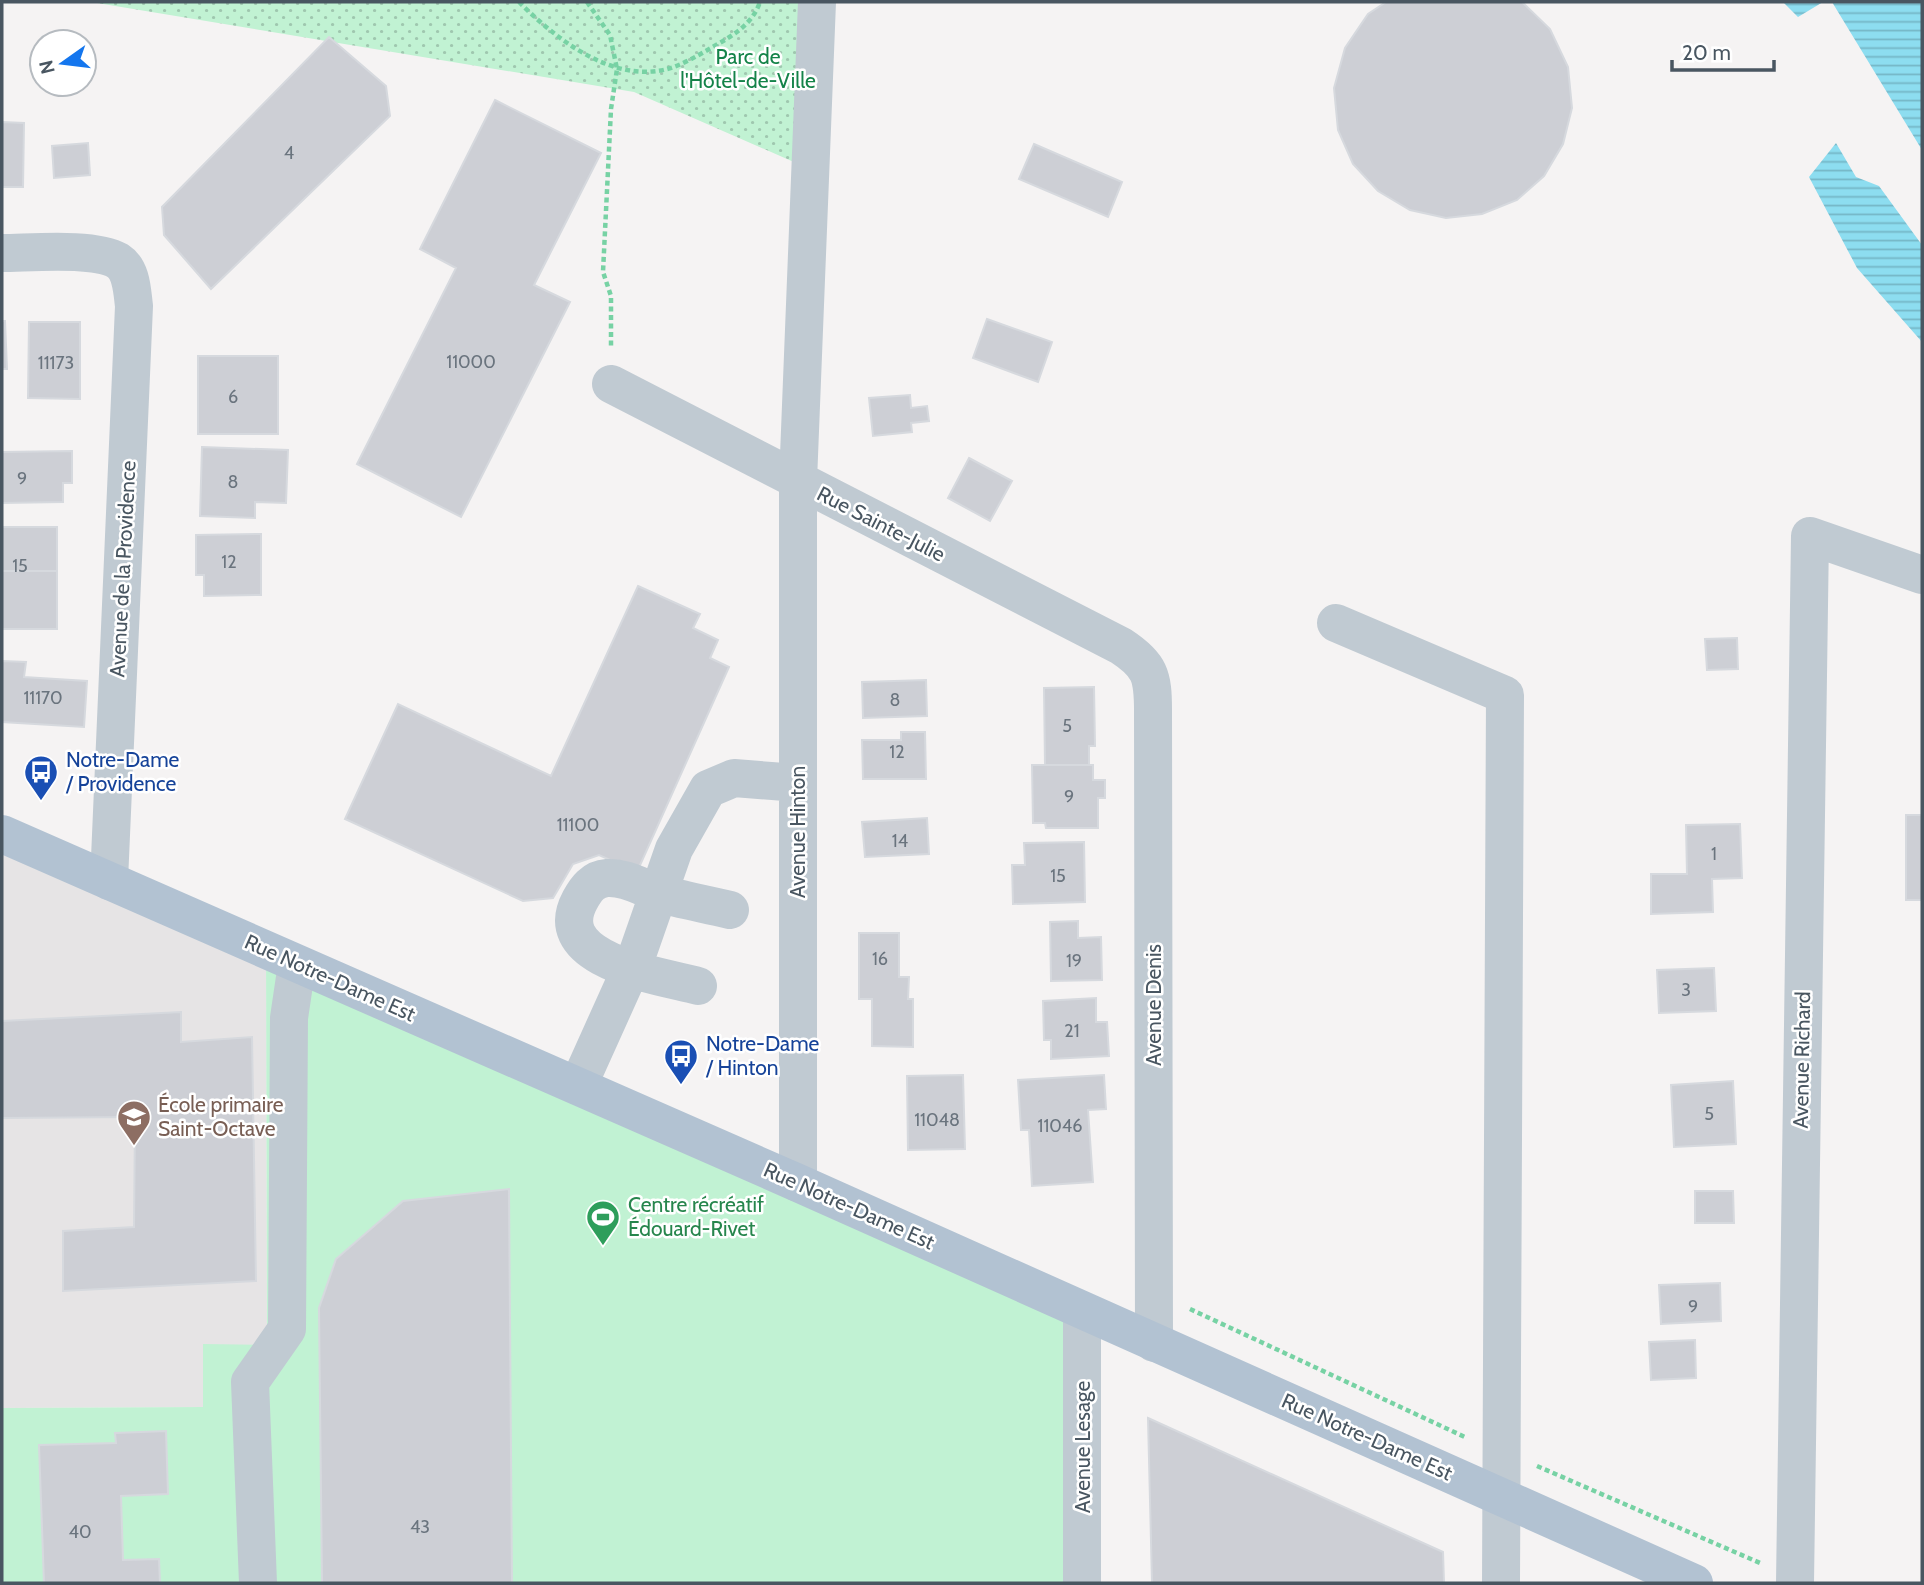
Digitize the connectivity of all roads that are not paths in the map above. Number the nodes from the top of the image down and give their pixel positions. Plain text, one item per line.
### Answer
1 (817, 2) edge
2 (2, 253) edge
3 (611, 384) road end
4 (798, 481) junction
5 (1922, 575) edge
6 (1336, 623) dead end
7 (1148, 668) joint
8 (798, 783) junction
9 (2, 834) edge
10 (109, 881) junction
11 (659, 893) junction
12 (730, 910) dead end
13 (298, 964) junction
14 (631, 968) junction
15 (698, 986) dead end
16 (578, 1086) junction
17 (798, 1183) junction
18 (1082, 1312) junction
19 (1154, 1343) junction
20 (1500, 1496) junction
21 (258, 1583) edge
22 (1082, 1583) edge
23 (1501, 1583) edge
24 (1694, 1583) edge
25 (1795, 1583) edge

1 - 4 street, Avenue Hinton
2 - 10 street, Avenue de la Providence
3 - 4 street, Rue Sainte-Julie
4 - 7 street, Rue Sainte-Julie
4 - 8 street, Avenue Hinton
5 - 25 street, Avenue Richard
6 - 20 street
7 - 19 street, Avenue Denis
8 - 11 street
8 - 17 street, Avenue Hinton
9 - 10 main road, Rue Notre-Dame Est
10 - 13 main road, Rue Notre-Dame Est
11 - 12 street
11 - 14 street
11 - 14 street
13 - 16 main road, Rue Notre-Dame Est
13 - 21 street
14 - 15 street
14 - 16 street
16 - 17 main road, Rue Notre-Dame Est
17 - 18 main road, Rue Notre-Dame Est
18 - 19 main road, Rue Notre-Dame Est
18 - 22 street, Avenue Lesage
19 - 20 main road, Rue Notre-Dame Est
20 - 23 street
20 - 24 main road, Rue Notre-Dame Est

